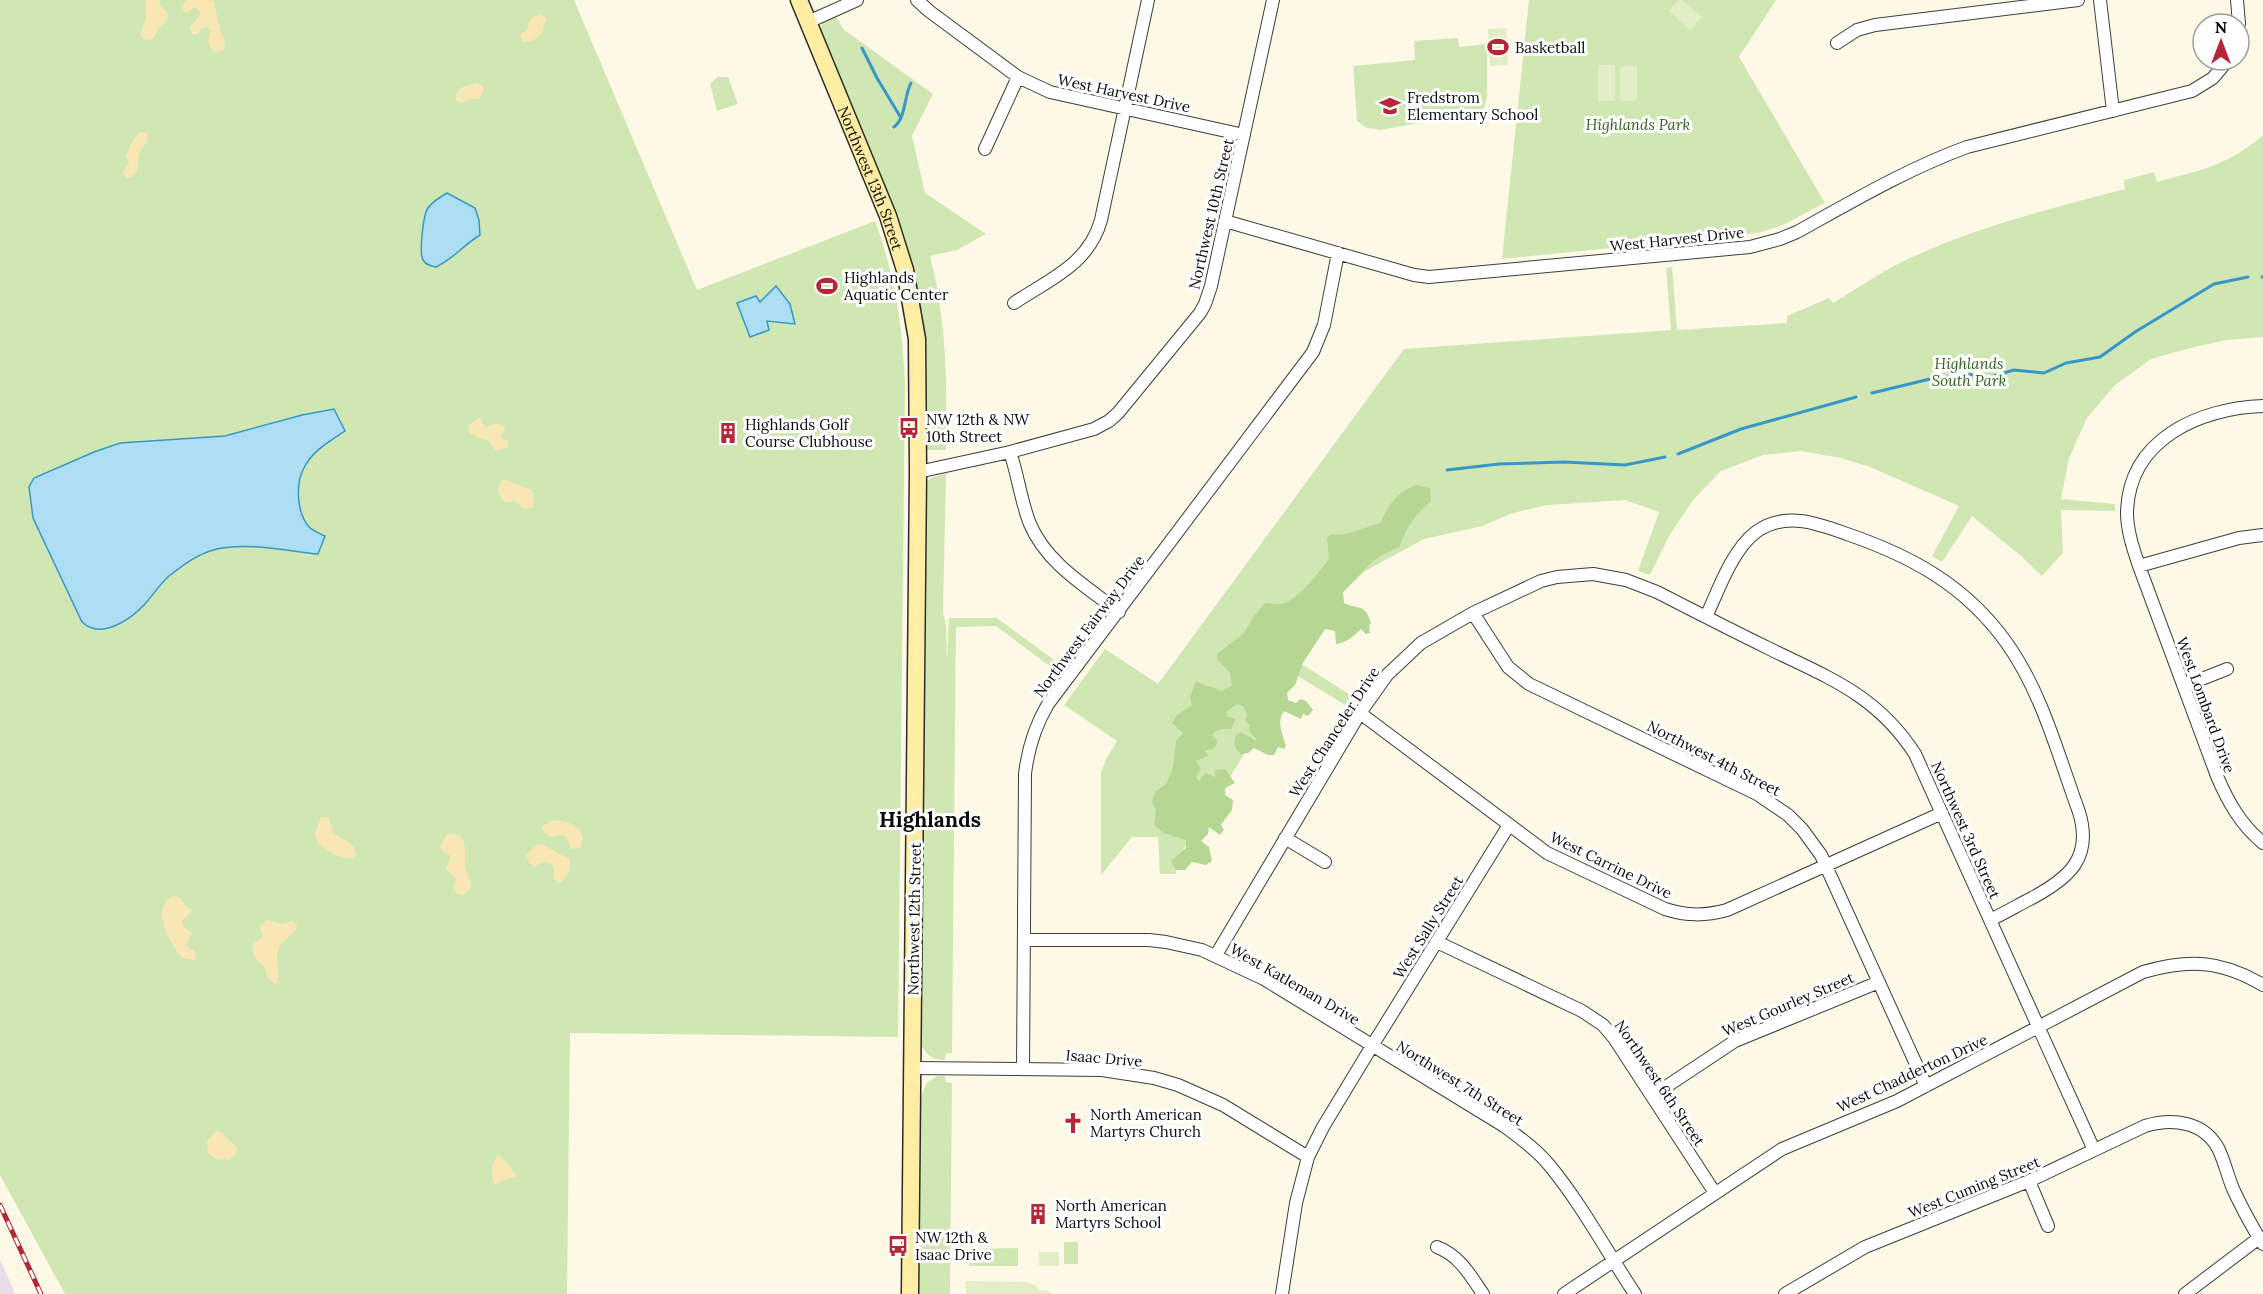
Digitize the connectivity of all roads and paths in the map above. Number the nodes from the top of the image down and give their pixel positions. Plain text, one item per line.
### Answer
1 (799, 0) edge
2 (857, 0) edge
3 (917, 0) edge
4 (1148, 0) edge
5 (1273, 0) edge
6 (2078, 0) edge
7 (2100, 0) edge
8 (808, 22) junction
9 (1837, 43) dead end
10 (2218, 72) edge
11 (1018, 77) junction
12 (1125, 108) junction
13 (2113, 111) junction
14 (1244, 135) junction
15 (985, 149) dead end
16 (1225, 221) junction
17 (1338, 254) junction
18 (1014, 303) dead end
19 (2263, 406) edge
20 (1010, 452) junction
21 (918, 472) junction
22 (2263, 535) edge
23 (2139, 566) junction
24 (1119, 612) junction
25 (1473, 613) junction
26 (1706, 617) junction
27 (2227, 669) dead end
28 (2184, 686) junction
29 (1360, 713) junction
30 (1942, 813) junction
31 (1509, 825) junction
32 (1286, 837) junction
33 (2263, 843) edge
34 (1325, 862) dead end
35 (1826, 866) junction
36 (1990, 920) junction
37 (1024, 940) junction
38 (1437, 942) junction
39 (1216, 956) junction
40 (1879, 982) junction
41 (2263, 984) edge
42 (2038, 1028) junction
43 (1372, 1046) junction
44 (913, 1068) junction
45 (1023, 1069) junction
46 (1926, 1086) junction
47 (1652, 1096) junction
48 (2094, 1150) junction
49 (1308, 1157) junction
50 (2029, 1181) junction
51 (1715, 1193) junction
52 (2048, 1226) dead end
53 (2261, 1241) edge
54 (1437, 1247) dead end
55 (1613, 1260) junction
56 (910, 1294) edge
57 (1282, 1294) edge
58 (1483, 1294) edge
59 (1564, 1294) edge
60 (1635, 1294) edge
61 (1785, 1294) edge
62 (2185, 1294) edge

1 - 8 main road, Northwest 13th Street
2 - 8 street
3 - 11 street, West Harvest Drive
4 - 12 street
5 - 14 street, Northwest 10th Street
6 - 9 street
7 - 13 street
8 - 21 main road, Northwest 13th Street
10 - 13 street
11 - 12 street, West Harvest Drive
11 - 15 street
12 - 14 street, West Harvest Drive
12 - 18 street
13 - 17 street, West Harvest Drive
14 - 16 street, Northwest 10th Street
16 - 17 street, West Harvest Drive
16 - 20 street, Northwest 10th Street
17 - 24 street, Northwest Fairway Drive
19 - 23 street, West Lombard Drive
20 - 21 street, Northwest 10th Street
20 - 24 street
21 - 44 main road, Northwest 12th Street
22 - 23 street
23 - 28 street, West Lombard Drive
24 - 37 street, Northwest Fairway Drive
25 - 26 street, West Chanceler Drive
25 - 29 street, West Chanceler Drive
25 - 35 street, Northwest 4th Street
26 - 30 street, Northwest 3rd Street
26 - 36 street
27 - 28 street
28 - 33 street, West Lombard Drive
29 - 31 street, West Carrine Drive
29 - 32 street, West Chanceler Drive
30 - 35 street, West Carrine Drive
30 - 36 street, Northwest 3rd Street
31 - 35 street, West Carrine Drive
31 - 38 street, West Sally Street
32 - 34 street
32 - 39 street, West Chanceler Drive
35 - 40 street, Northwest 4th Street
36 - 42 street, Northwest 3rd Street
37 - 39 street, West Katleman Drive
37 - 45 street, Northwest Fairway Drive
38 - 43 street, West Sally Street
38 - 47 street, Northwest 6th Street
39 - 43 street, West Katleman Drive
40 - 46 street, Northwest 4th Street
40 - 47 street, West Gourley Street
41 - 42 street, West Chadderton Drive
42 - 46 street, West Chadderton Drive
42 - 48 street, Northwest 3rd Street
43 - 49 street
43 - 55 street, Northwest 7th Street
44 - 45 street, Isaac Drive
44 - 56 main road, Northwest 12th Street
45 - 49 street, Isaac Drive
46 - 51 street, West Chadderton Drive
47 - 51 street, Northwest 6th Street
48 - 50 street, West Cuming Street
48 - 53 street, West Cuming Street
49 - 57 street
50 - 52 street
50 - 61 street, West Cuming Street
51 - 55 street, West Chadderton Drive
53 - 62 street
54 - 58 street
55 - 59 street, West Chadderton Drive
55 - 60 street, Northwest 7th Street

